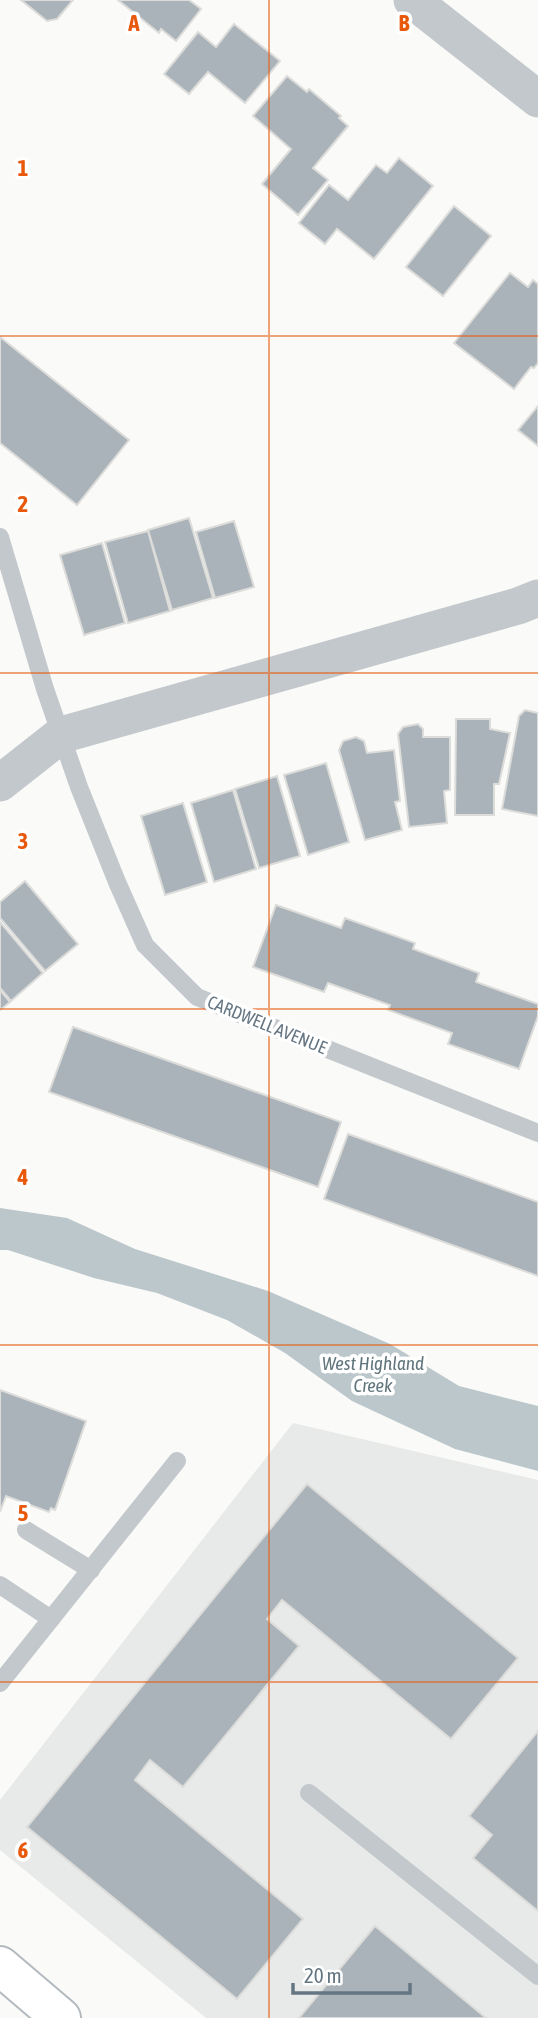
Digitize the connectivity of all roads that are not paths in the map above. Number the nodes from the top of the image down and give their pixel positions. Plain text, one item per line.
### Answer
1 (412, 0) edge
2 (538, 99) edge
3 (0, 537) edge
4 (538, 598) edge
5 (61, 735) junction
6 (0, 783) edge
7 (538, 1133) edge
8 (177, 1461) dead end
9 (26, 1530) dead end
10 (91, 1570) junction
11 (0, 1585) edge
12 (51, 1619) junction
13 (0, 1683) edge
14 (309, 1793) dead end
15 (0, 1966) edge
16 (538, 1976) edge
17 (61, 2018) edge

1 - 2 street
3 - 5 lane, CARDWELL AVENUE
4 - 5 street
5 - 6 street
5 - 7 lane, CARDWELL AVENUE
8 - 10 lane
9 - 10 lane
10 - 12 lane
11 - 12 lane
12 - 13 lane
14 - 16 lane
15 - 17 main road

